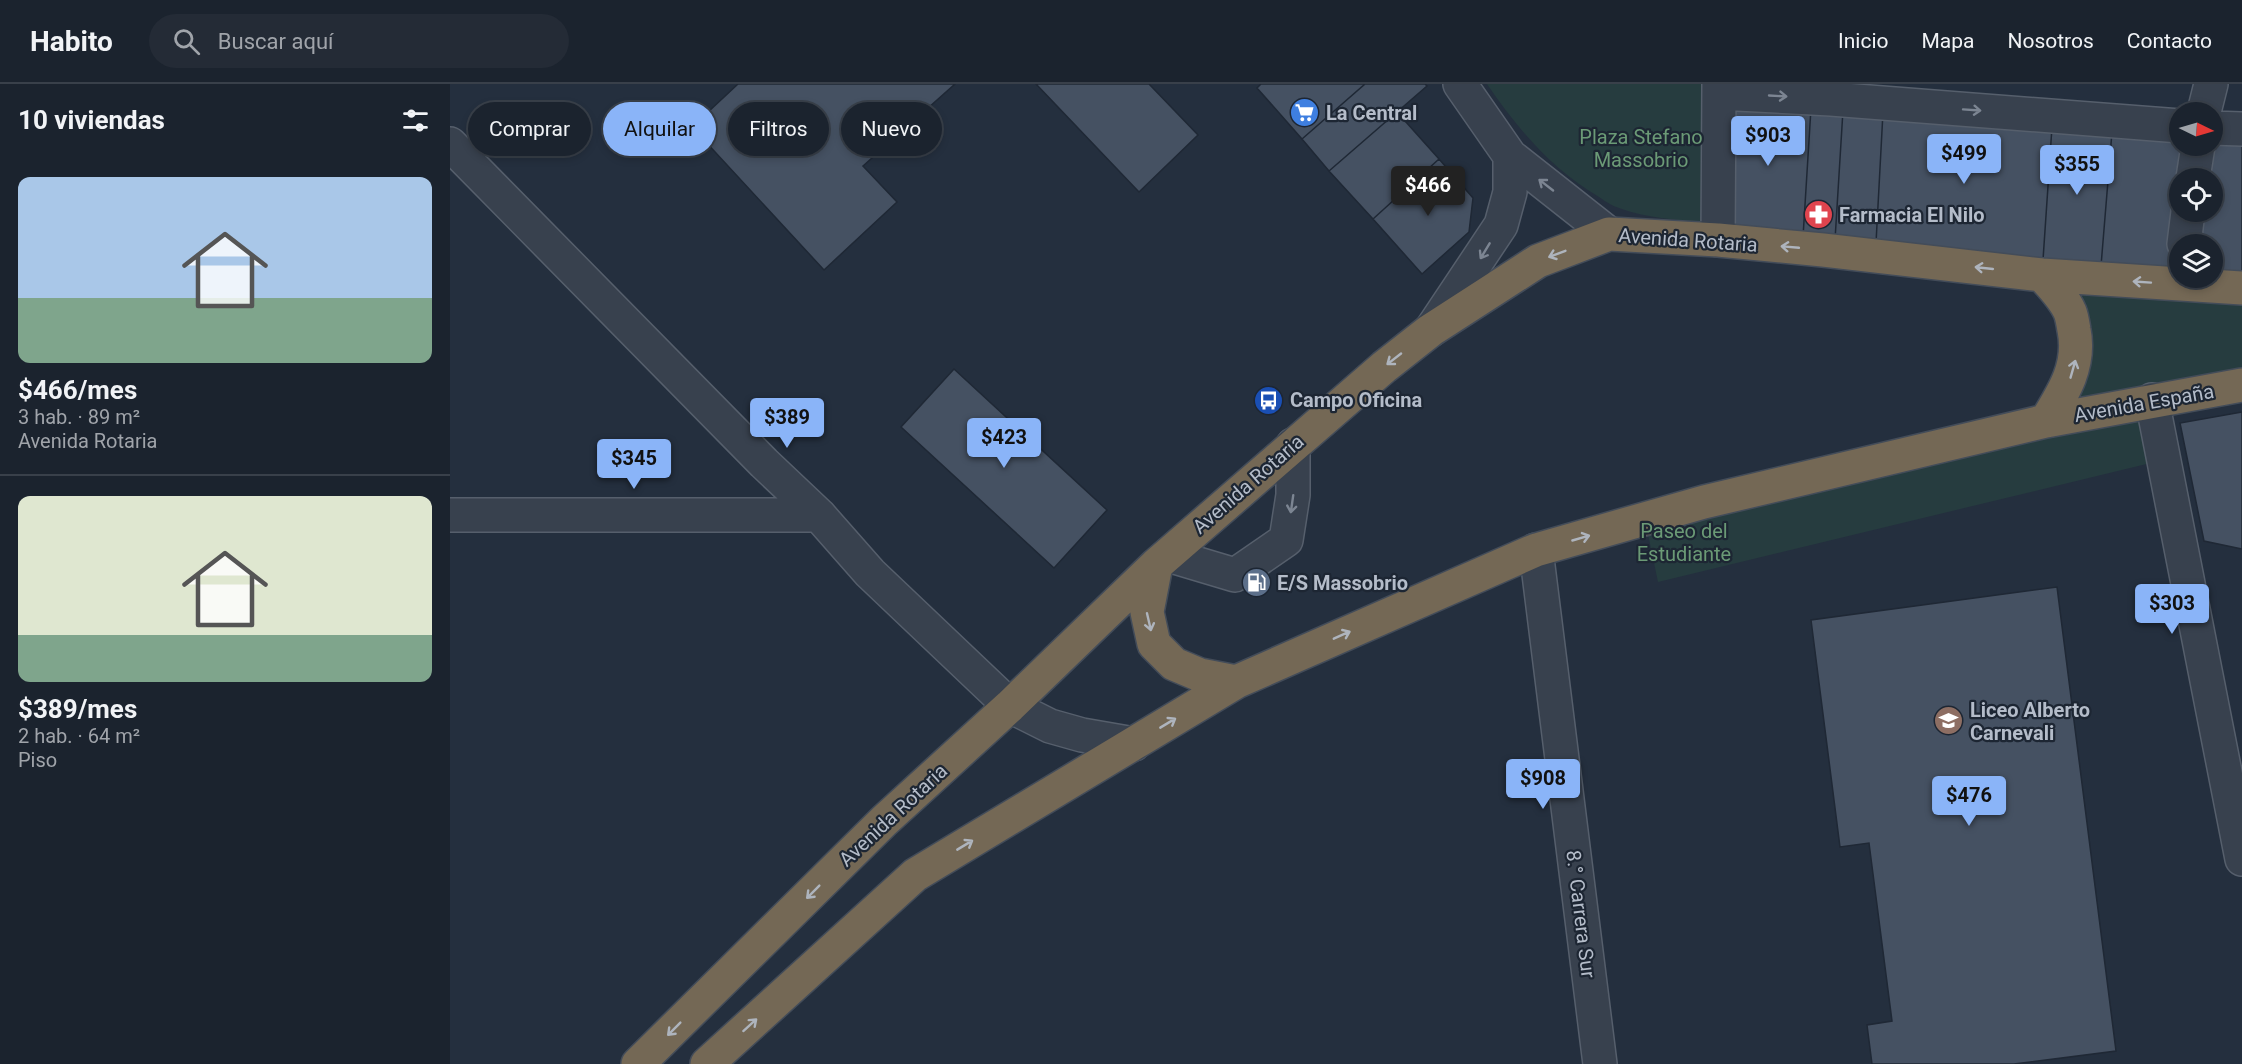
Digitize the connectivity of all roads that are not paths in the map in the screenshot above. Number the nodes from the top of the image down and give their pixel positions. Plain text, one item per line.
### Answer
1 (1460, 84) edge
2 (2211, 84) edge
3 (1719, 89) edge
4 (1831, 92) edge
5 (2207, 102) edge
6 (2169, 125) edge
7 (2223, 128) edge
8 (2242, 129) edge
9 (450, 144) edge
10 (1510, 156) junction
11 (1609, 234) junction
12 (1718, 240) junction
13 (2042, 274) junction
14 (2169, 278) edge
15 (2223, 285) edge
16 (2242, 288) edge
17 (1431, 330) junction
18 (2241, 386) edge
19 (2152, 400) junction
20 (2046, 421) junction
21 (1293, 446) junction
22 (450, 515) edge
23 (819, 515) junction
24 (1536, 550) junction
25 (1162, 560) junction
26 (1236, 682) junction
27 (1010, 706) junction
28 (1134, 744) junction
29 (2242, 859) edge
30 (638, 1064) edge
31 (707, 1064) edge
32 (1600, 1064) edge

1 - 10 street
2 - 5 street
3 -> 4 street
3 - 12 street
4 -> 6 street
7 - 8 street
9 - 23 street
11 -> 10 street
10 -> 17 street
11 - 12 highway, Avenida Rotaria
11 -> 17 highway, Avenida Rotaria
13 -> 12 highway, Avenida Rotaria
14 -> 13 highway
20 -> 13 highway
15 - 16 highway
17 -> 21 highway, Avenida Rotaria
18 - 19 highway, Avenida España
19 - 20 highway, Avenida España
19 - 29 street
24 -> 20 highway
21 - 25 highway, Avenida Rotaria
21 -> 25 street
22 - 23 street
23 - 27 street
26 -> 24 highway
24 - 32 street, 8.° Carrera Sur
25 -> 26 highway
25 - 27 highway, Avenida Rotaria
28 -> 26 highway
27 - 28 street
27 -> 30 highway, Avenida Rotaria
31 -> 28 highway

